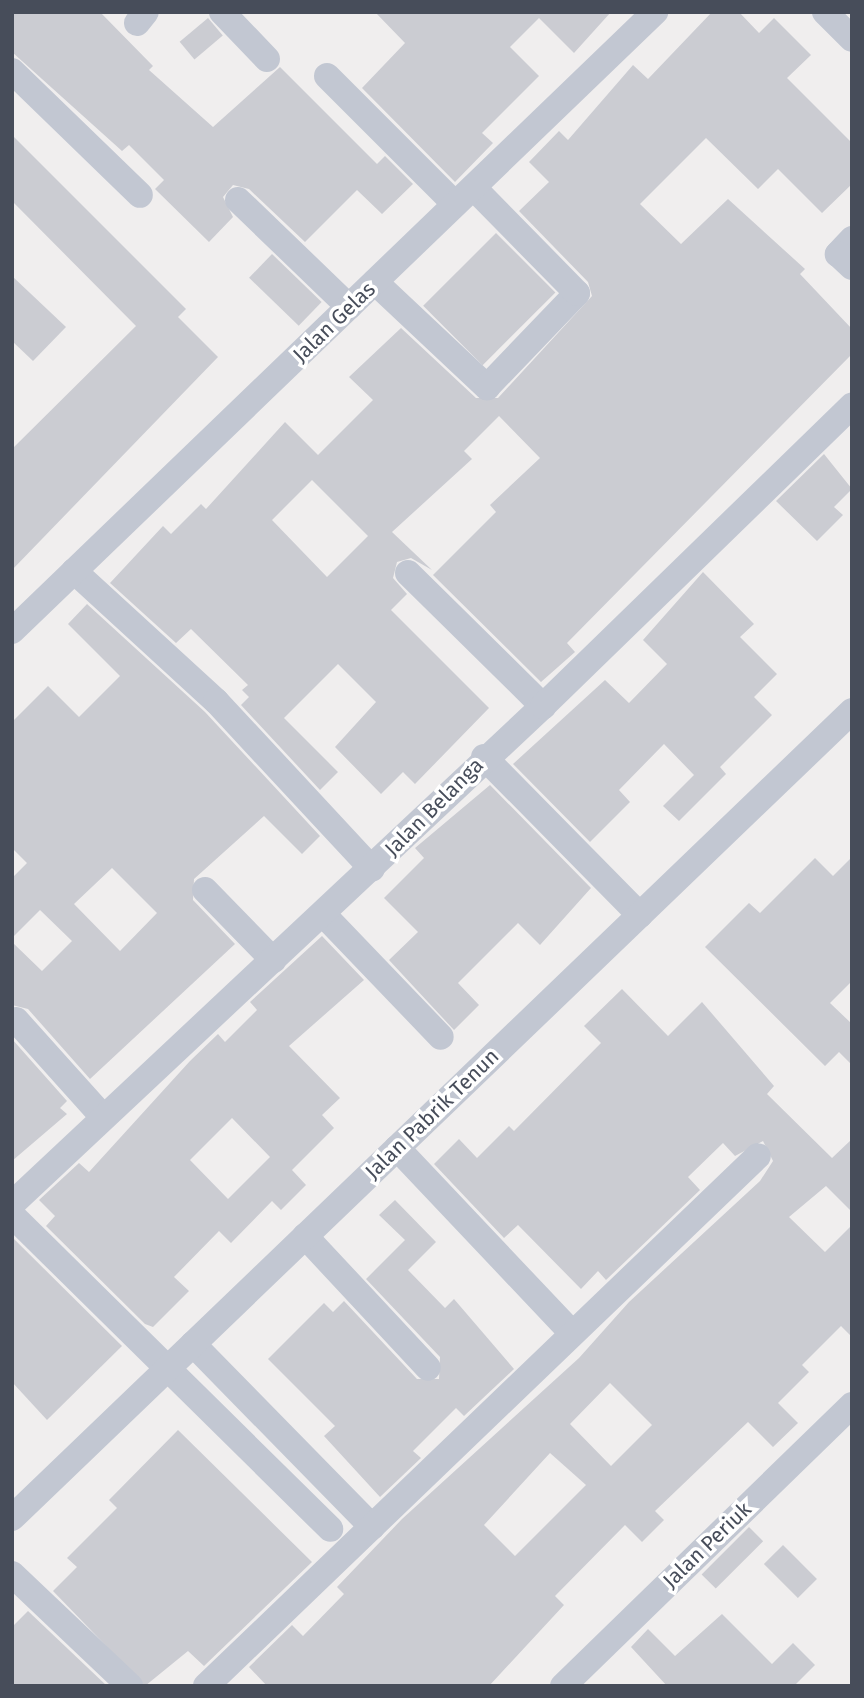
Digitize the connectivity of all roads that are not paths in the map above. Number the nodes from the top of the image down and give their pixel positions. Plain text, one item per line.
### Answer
1 (222, 12) edge
2 (654, 12) edge
3 (825, 12) edge
4 (852, 38) edge
5 (267, 59) dead end
6 (12, 71) edge
7 (327, 76) dead end
8 (140, 195) dead end
9 (464, 196) junction
10 (237, 200) dead end
11 (852, 239) edge
12 (852, 267) edge
13 (375, 282) junction
14 (349, 307) junction
15 (852, 405) edge
16 (74, 571) junction
17 (408, 573) dead end
18 (12, 631) edge
19 (543, 706) junction
20 (852, 711) edge
21 (484, 757) junction
22 (372, 869) junction
23 (205, 890) dead end
24 (323, 914) junction
25 (640, 915) junction
26 (273, 960) junction
27 (16, 1020) dead end
28 (441, 1037) dead end
29 (102, 1116) junction
30 (397, 1148) junction
31 (758, 1156) dead end
32 (12, 1204) edge
33 (12, 1215) edge
34 (305, 1236) junction
35 (572, 1333) junction
36 (193, 1344) junction
37 (169, 1367) junction
38 (428, 1368) dead end
39 (849, 1414) edge
40 (12, 1518) edge
41 (372, 1527) junction
42 (330, 1530) dead end
43 (12, 1574) edge
44 (130, 1686) edge
45 (206, 1686) edge
46 (563, 1686) edge

1 - 5 street
2 - 9 street, Jalan Gelas
3 - 4 street
6 - 8 street
7 - 9 street
9 - 13 street, Jalan Gelas
9 - 13 street
10 - 14 street
11 - 12 street
13 - 14 street, Jalan Gelas
14 - 16 street, Jalan Gelas
15 - 19 street, Jalan Belanga
16 - 18 street, Jalan Gelas
16 - 22 street
17 - 19 street
19 - 21 street, Jalan Belanga
20 - 25 street, Jalan Pabrik Tenun
21 - 22 street, Jalan Belanga
21 - 25 street
22 - 24 street, Jalan Belanga
23 - 26 street
24 - 26 street, Jalan Belanga
24 - 28 street
25 - 30 street, Jalan Pabrik Tenun
26 - 29 street, Jalan Belanga
27 - 29 street
29 - 32 street, Jalan Belanga
30 - 34 street, Jalan Pabrik Tenun
30 - 35 street
31 - 35 street
33 - 37 street
34 - 36 street, Jalan Pabrik Tenun
34 - 38 street
35 - 41 street
36 - 37 street, Jalan Pabrik Tenun
36 - 41 street
37 - 40 street, Jalan Pabrik Tenun
37 - 42 street
39 - 46 street, Jalan Periuk
41 - 45 street
43 - 44 street

